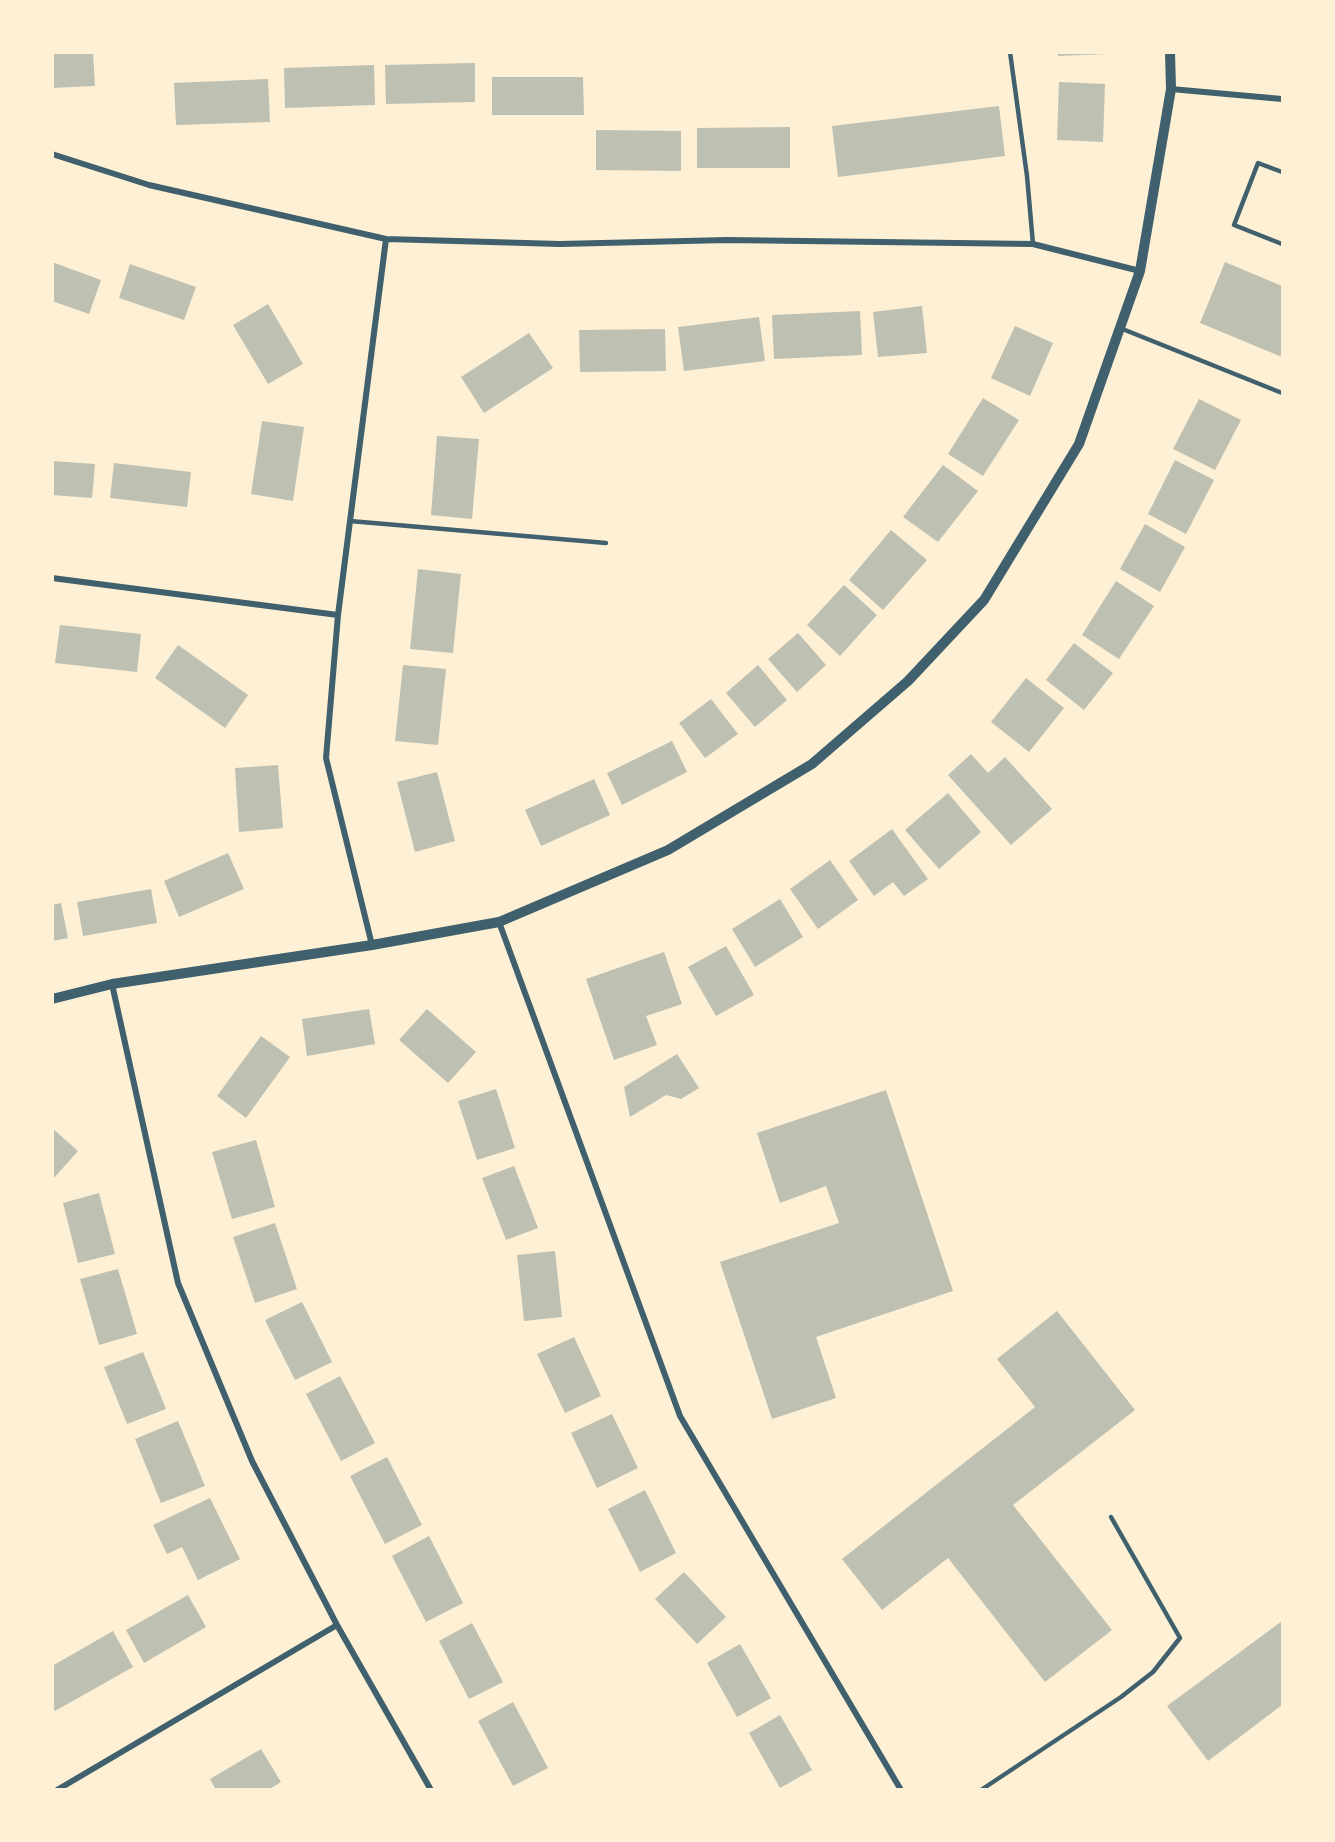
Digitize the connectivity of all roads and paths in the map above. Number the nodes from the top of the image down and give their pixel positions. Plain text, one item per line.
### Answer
1 (1010, 52) edge
2 (1170, 52) edge
3 (1171, 89) junction
4 (1282, 99) edge
5 (52, 154) edge
6 (1282, 172) edge
7 (386, 239) junction
8 (1033, 244) junction
9 (1282, 244) edge
10 (1140, 270) junction
11 (1120, 328) junction
12 (1282, 393) edge
13 (350, 521) junction
14 (606, 543) dead end
15 (52, 578) edge
16 (338, 615) junction
17 (499, 922) junction
18 (372, 945) junction
19 (112, 984) junction
20 (52, 999) edge
21 (1111, 1516) dead end
22 (337, 1625) junction
23 (57, 1790) edge
24 (431, 1790) edge
25 (901, 1790) edge
26 (981, 1790) edge

1 - 8 lane
2 - 3 street
3 - 4 street
3 - 10 street
5 - 7 street
6 - 9 lane
7 - 8 street
7 - 13 street
8 - 10 street
10 - 11 street
11 - 12 lane
11 - 17 street
13 - 14 lane
13 - 16 street
15 - 16 street
16 - 18 street
17 - 18 street
17 - 25 street
18 - 19 street
19 - 20 street
19 - 22 street
21 - 26 lane
22 - 23 street
22 - 24 street

